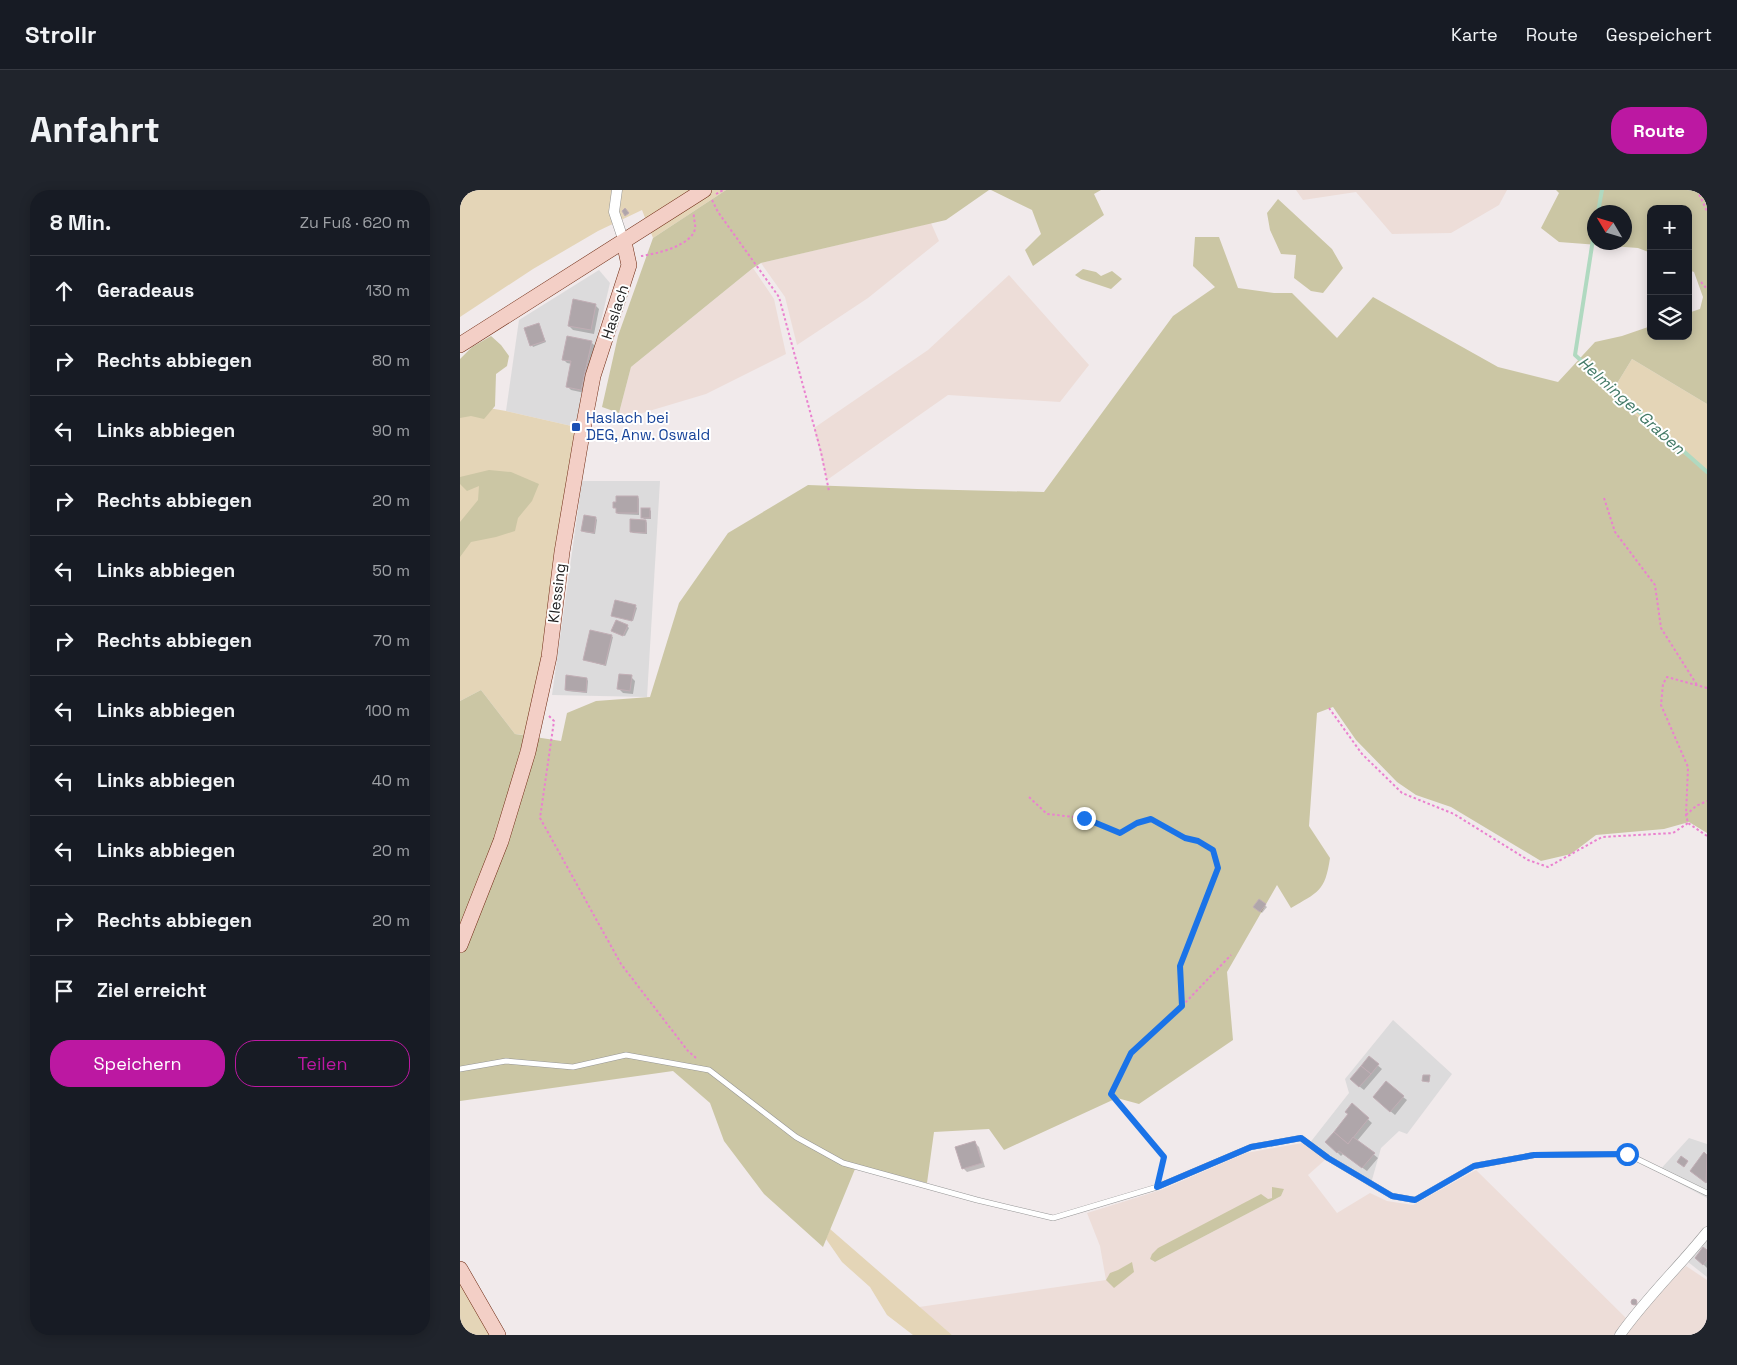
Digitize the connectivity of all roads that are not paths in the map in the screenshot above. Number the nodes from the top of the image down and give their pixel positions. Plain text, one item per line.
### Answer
1 (617, 190) edge
2 (708, 194) edge
3 (624, 242) junction
4 (460, 345) edge
5 (582, 434) joint
6 (460, 945) edge
7 (460, 1069) edge
8 (1707, 1193) edge
9 (1707, 1232) edge
10 (460, 1269) edge
11 (498, 1335) edge
12 (1620, 1335) edge

1 - 3 street, Haslach
2 - 3 street
3 - 4 street
3 - 5 street, Haslach
5 - 6 street, Klessing
7 - 8 lane
9 - 12 street
10 - 11 street

